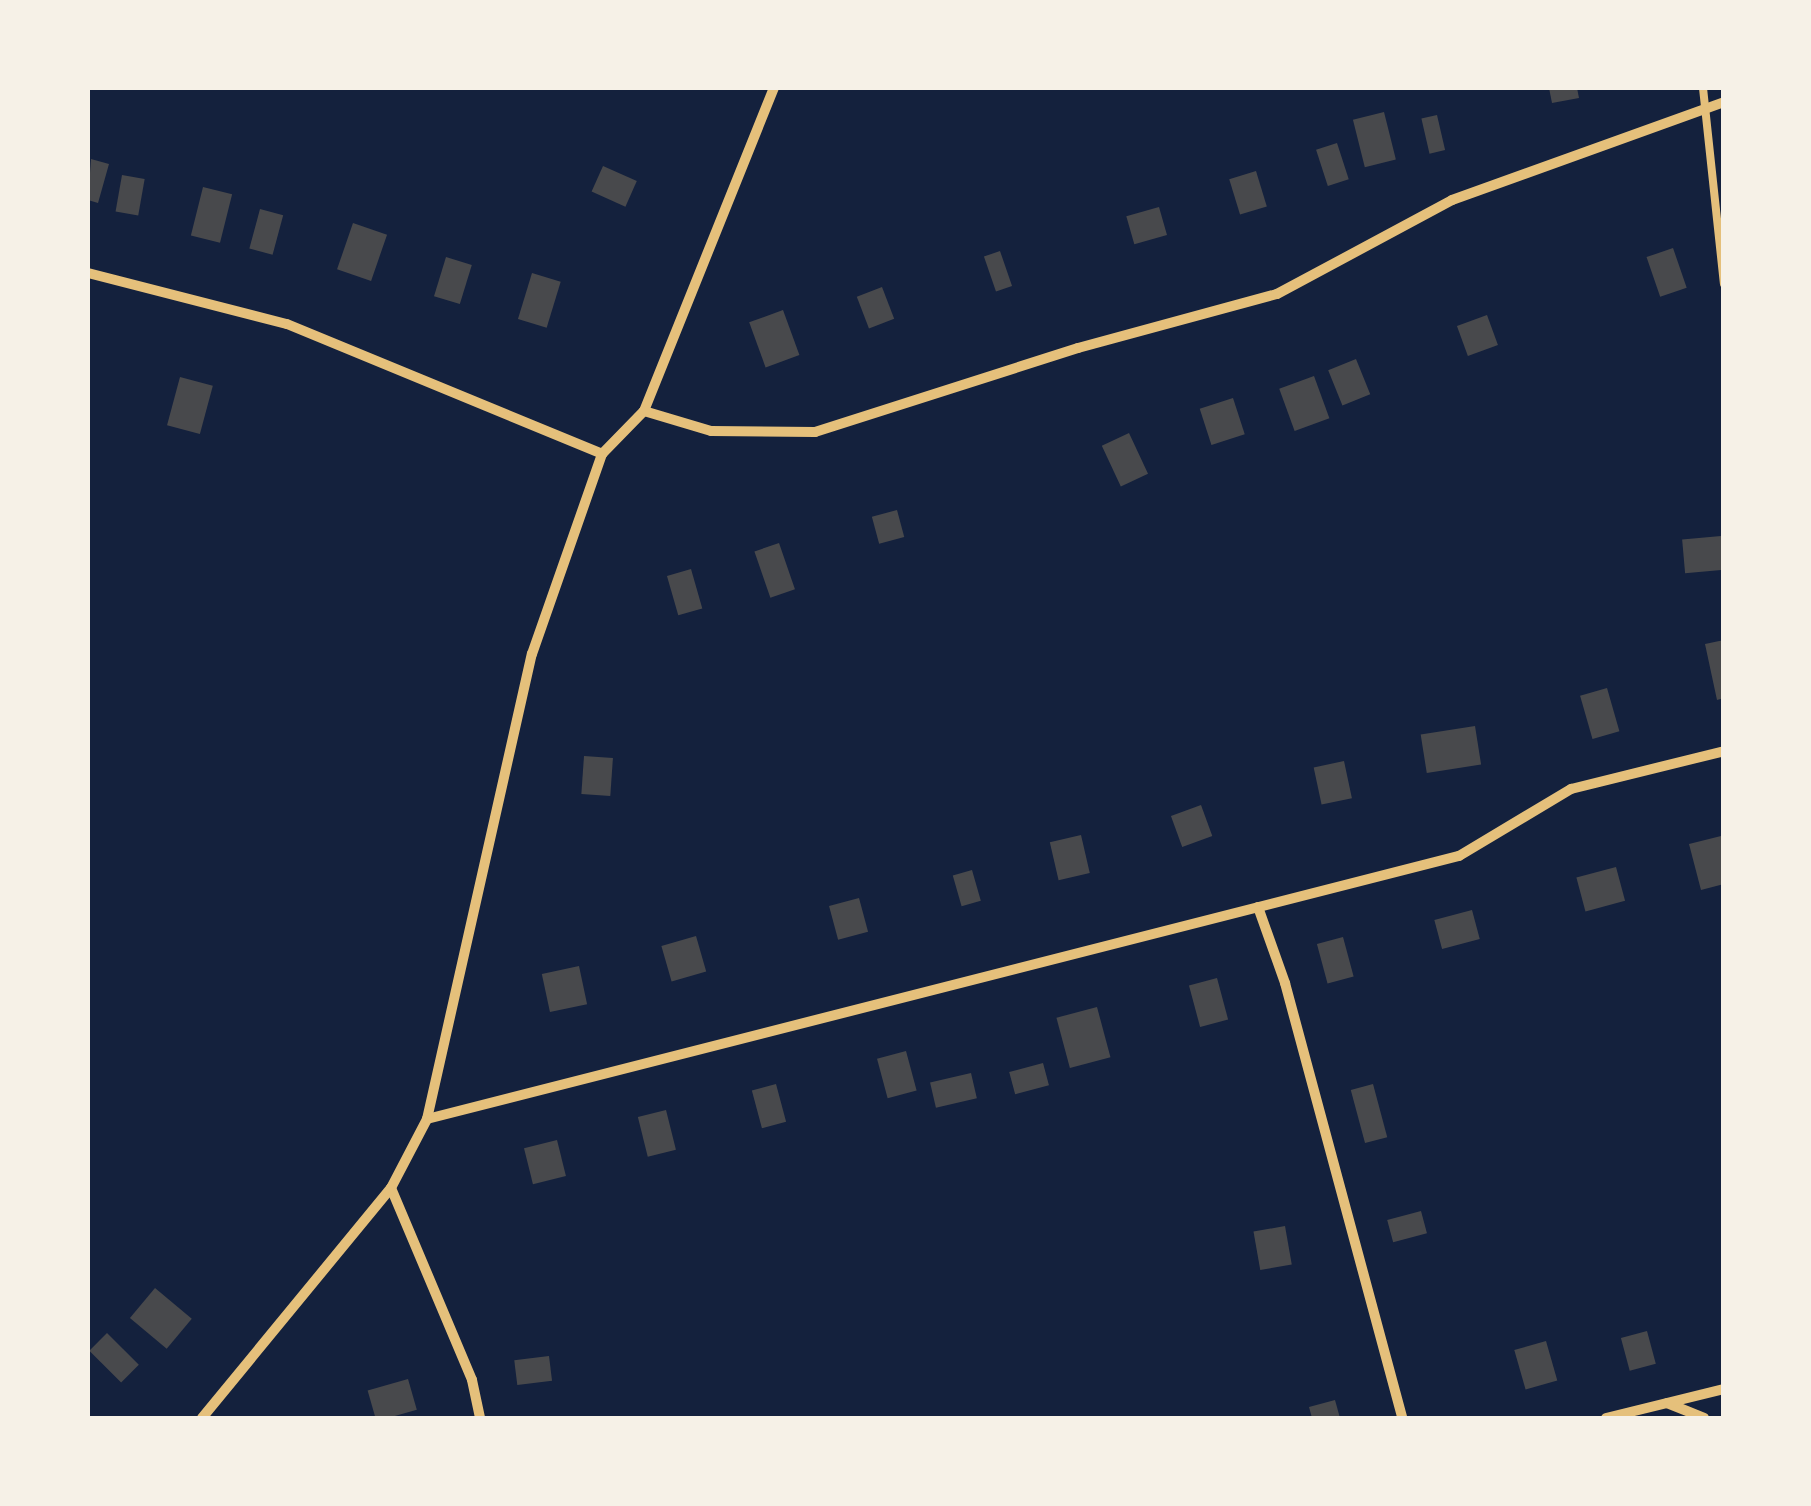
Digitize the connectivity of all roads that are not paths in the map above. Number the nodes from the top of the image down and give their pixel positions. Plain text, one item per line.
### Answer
1 (774, 88) edge
2 (1703, 88) edge
3 (1724, 102) edge
4 (1706, 107) junction
5 (88, 273) edge
6 (1724, 284) edge
7 (644, 411) junction
8 (602, 454) junction
9 (1724, 752) edge
10 (1258, 908) junction
11 (427, 1119) junction
12 (390, 1188) junction
13 (1724, 1390) edge
14 (1666, 1402) junction
15 (202, 1418) edge
16 (480, 1418) edge
17 (1402, 1418) edge
18 (1606, 1418) edge
19 (1704, 1418) edge

1 - 7 street
2 - 4 lane
3 - 4 street
4 - 6 lane
4 - 7 street
5 - 8 street
7 - 8 street
8 - 11 street
9 - 10 street
10 - 11 street
10 - 17 street
11 - 12 street
12 - 15 street
12 - 16 street
13 - 14 street
14 - 18 street
14 - 19 street

